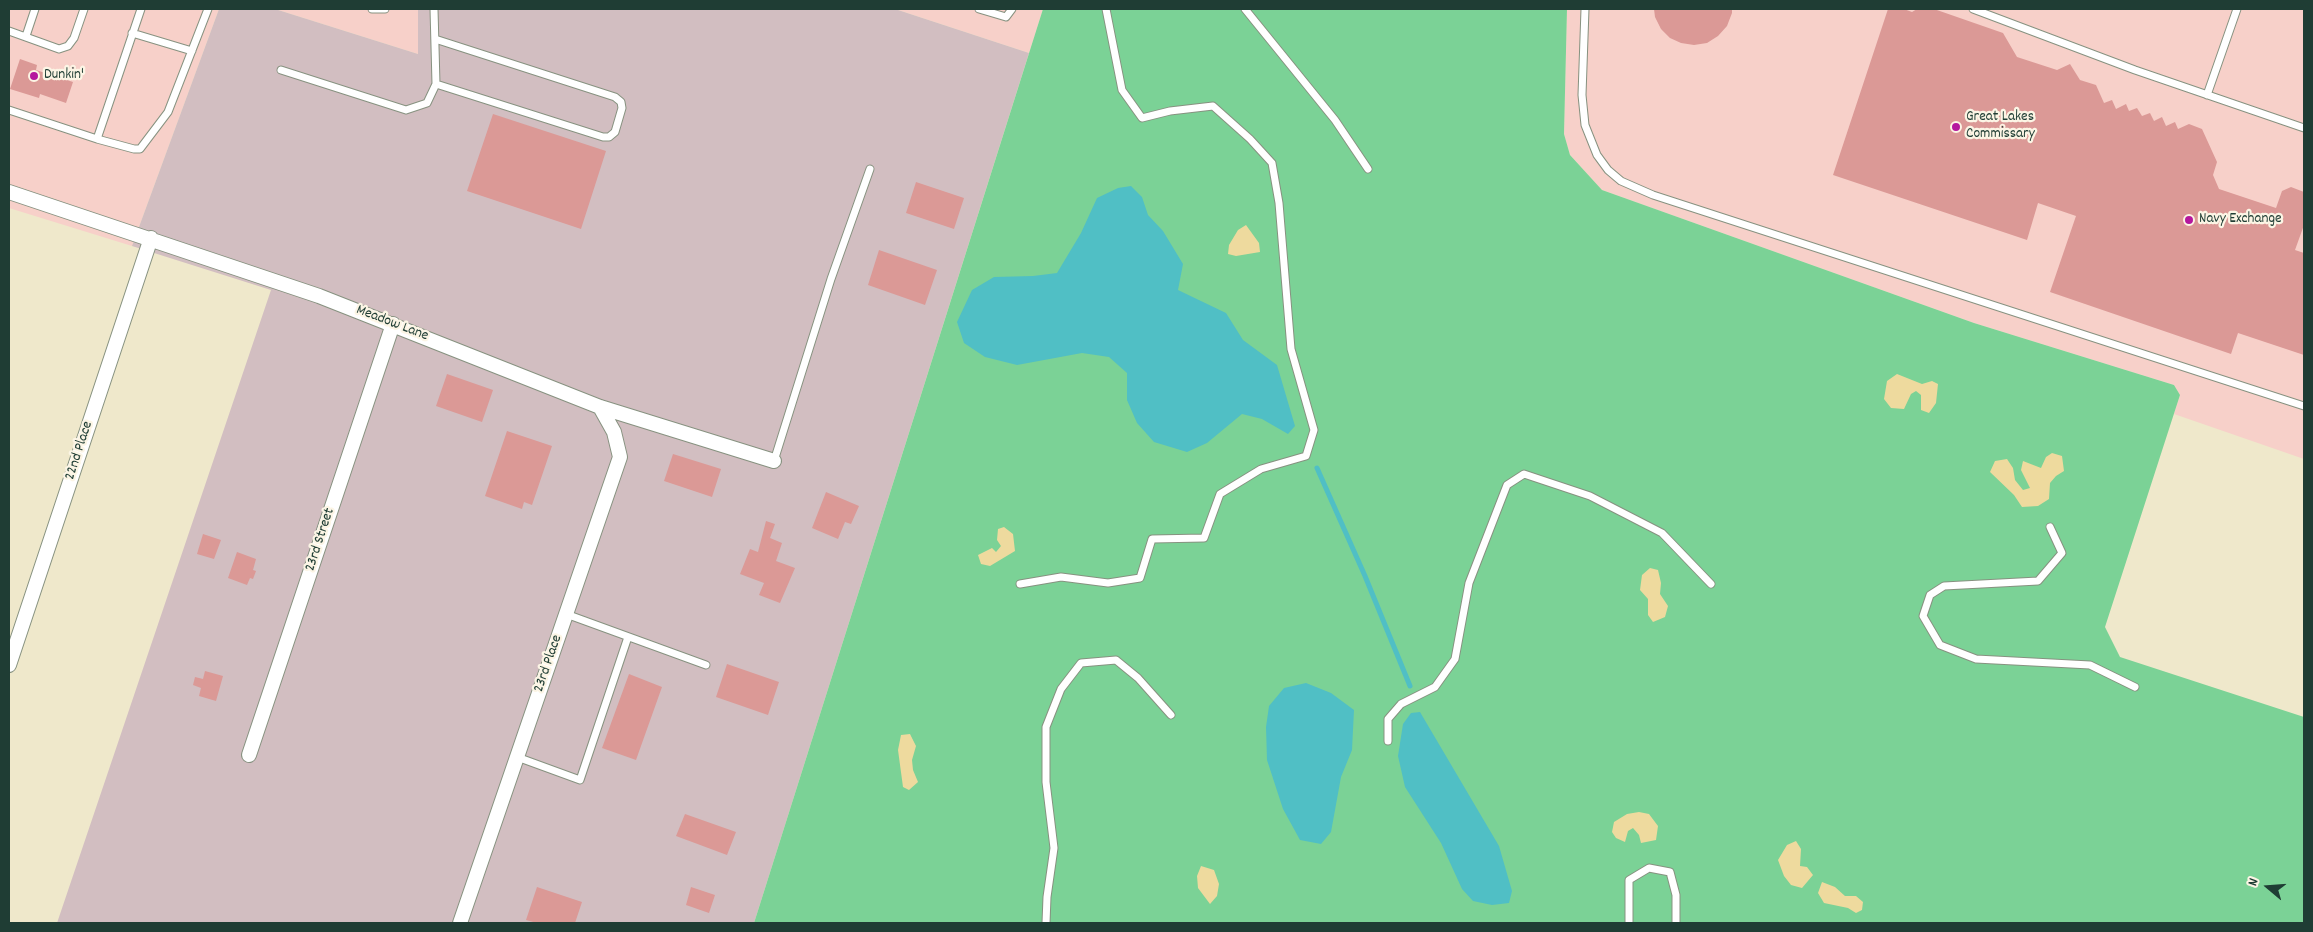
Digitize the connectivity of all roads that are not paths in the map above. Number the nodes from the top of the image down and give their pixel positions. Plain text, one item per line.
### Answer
1 (35, 9) edge
2 (84, 9) edge
3 (141, 9) edge
4 (208, 9) edge
5 (372, 9) edge
6 (385, 9) edge
7 (434, 9) edge
8 (979, 9) edge
9 (1012, 9) edge
10 (1106, 9) edge
11 (1244, 9) edge
12 (1585, 9) edge
13 (1973, 9) edge
14 (2237, 9) edge
15 (9, 31) edge
16 (132, 33) junction
17 (26, 36) junction
18 (435, 39) junction
19 (192, 51) junction
20 (281, 70) dead end
21 (436, 84) junction
22 (2207, 95) junction
23 (9, 110) edge
24 (2304, 128) edge
25 (97, 139) junction
26 (870, 168) dead end
27 (1368, 169) dead end
28 (9, 192) edge
29 (151, 238) junction
30 (393, 324) junction
31 (2304, 406) edge
32 (600, 407) junction
33 (774, 462) joint
34 (2050, 527) dead end
35 (1020, 584) dead end
36 (1711, 584) dead end
37 (566, 614) junction
38 (628, 636) junction
39 (9, 664) edge
40 (706, 665) dead end
41 (2136, 687) dead end
42 (1171, 715) dead end
43 (1388, 741) dead end
44 (249, 755) dead end
45 (517, 757) junction
46 (460, 923) edge
47 (1046, 923) edge
48 (1629, 923) edge
49 (1676, 923) edge

1 - 17 lane
2 - 17 lane
3 - 16 lane
4 - 19 lane
5 - 6 lane
7 - 18 lane
8 - 9 lane
10 - 35 lane
11 - 27 lane
12 - 31 lane
13 - 22 lane
14 - 22 lane
15 - 17 lane
16 - 19 lane
16 - 25 lane
18 - 21 lane
18 - 21 lane
19 - 25 lane
20 - 21 lane
22 - 24 lane
23 - 25 lane
26 - 33 lane
28 - 29 street, Meadow Lane
29 - 30 street, Meadow Lane
29 - 39 street, 22nd Place
30 - 32 street, Meadow Lane
30 - 44 street, 23rd Street
32 - 33 street, Meadow Lane
32 - 37 street, 23rd Place
34 - 41 lane
36 - 43 lane
37 - 38 lane
37 - 45 street, 23rd Place
38 - 40 lane
38 - 45 lane
42 - 47 lane
45 - 46 street, 23rd Place
48 - 49 lane

